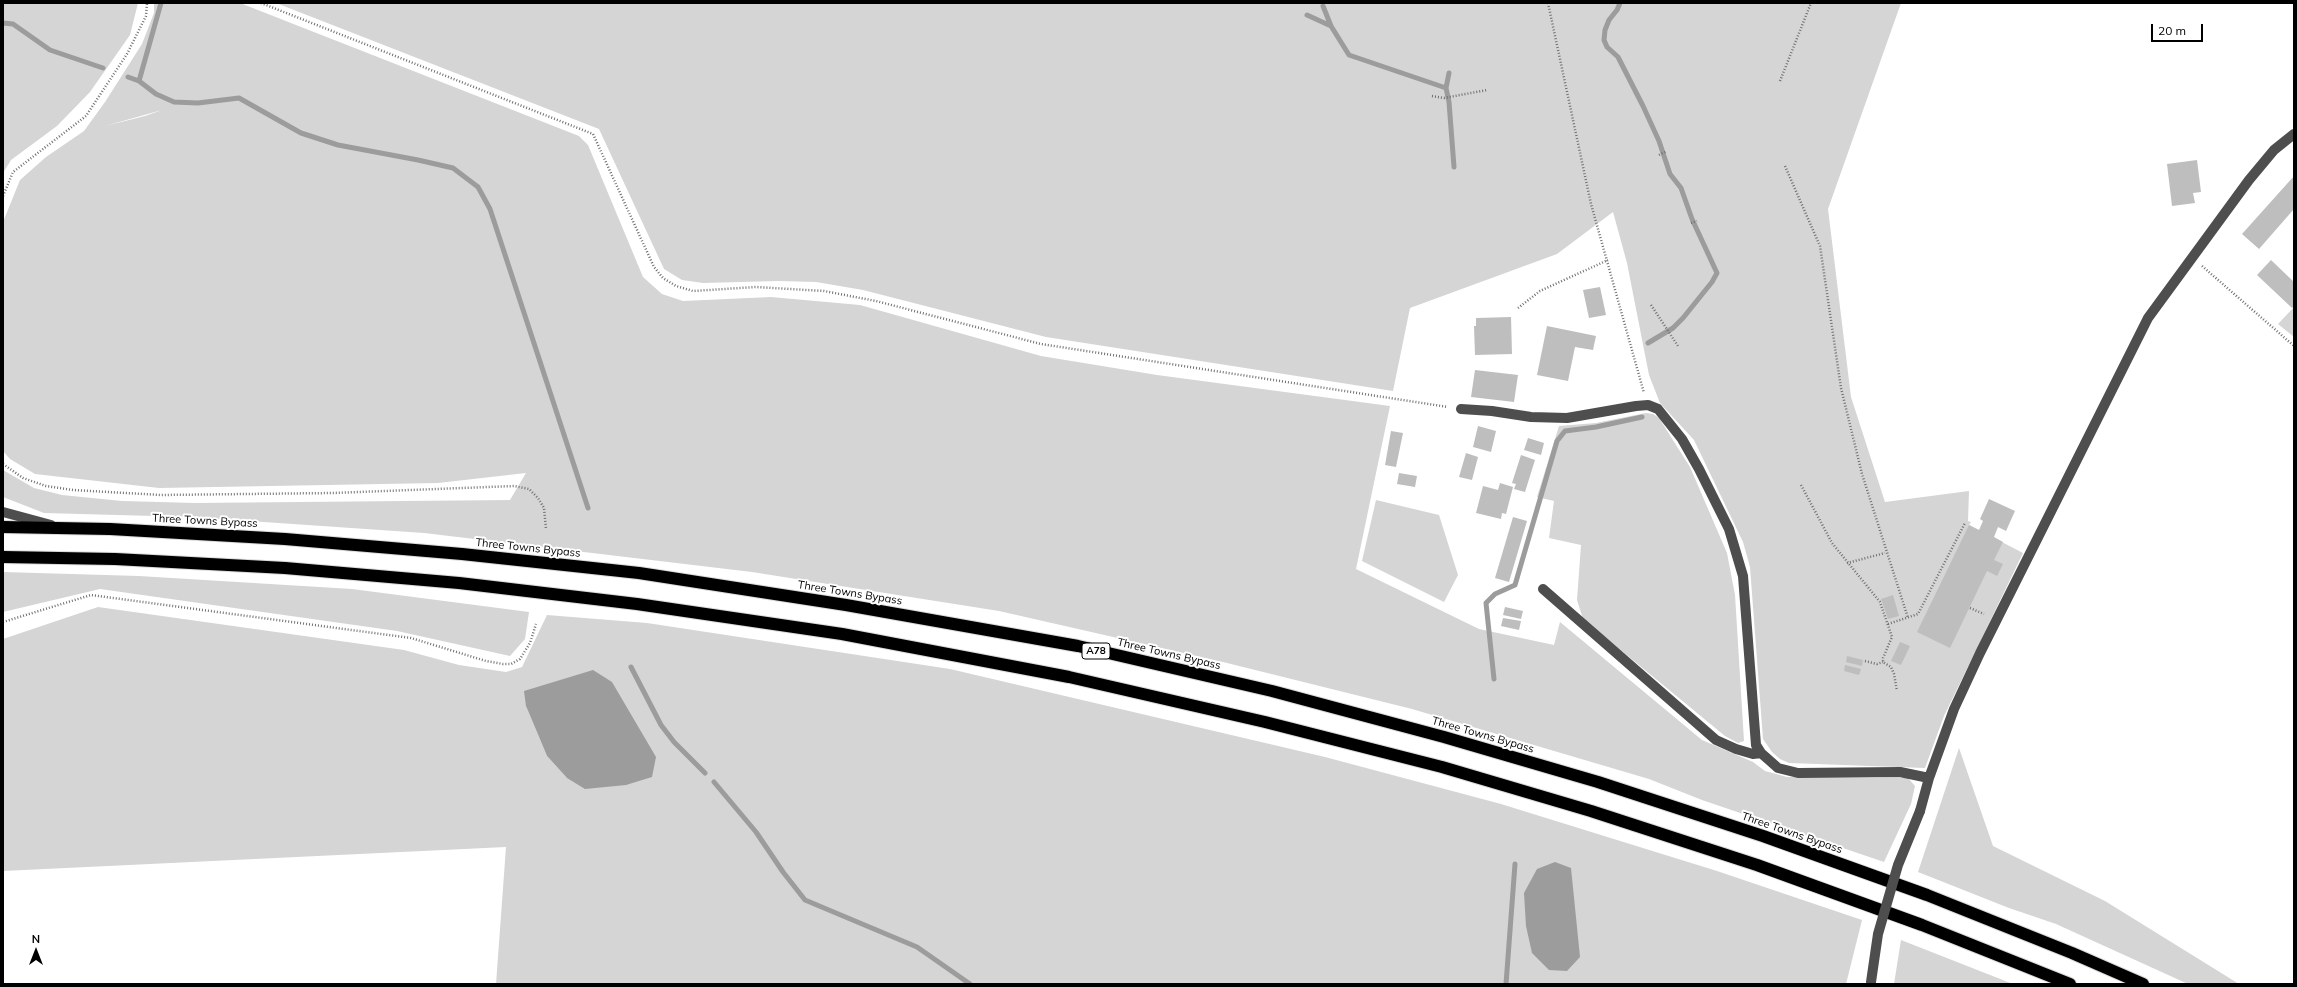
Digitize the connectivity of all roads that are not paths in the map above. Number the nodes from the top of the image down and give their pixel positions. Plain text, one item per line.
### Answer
1 (2294, 134) edge
2 (1461, 409) road end
3 (3, 512) edge
4 (3, 527) edge
5 (61, 528) junction
6 (3, 557) edge
7 (1543, 589) dead end
8 (1761, 753) junction
9 (1929, 778) junction
10 (1871, 983) edge
11 (2070, 984) edge
12 (2143, 984) edge

1 - 9 street
2 - 8 street
3 - 5 street
4 - 5 highway, Three Towns Bypass / A78
5 - 12 highway, Three Towns Bypass / A78
6 - 11 highway
7 - 8 street
8 - 9 street
9 - 10 street, bridge

